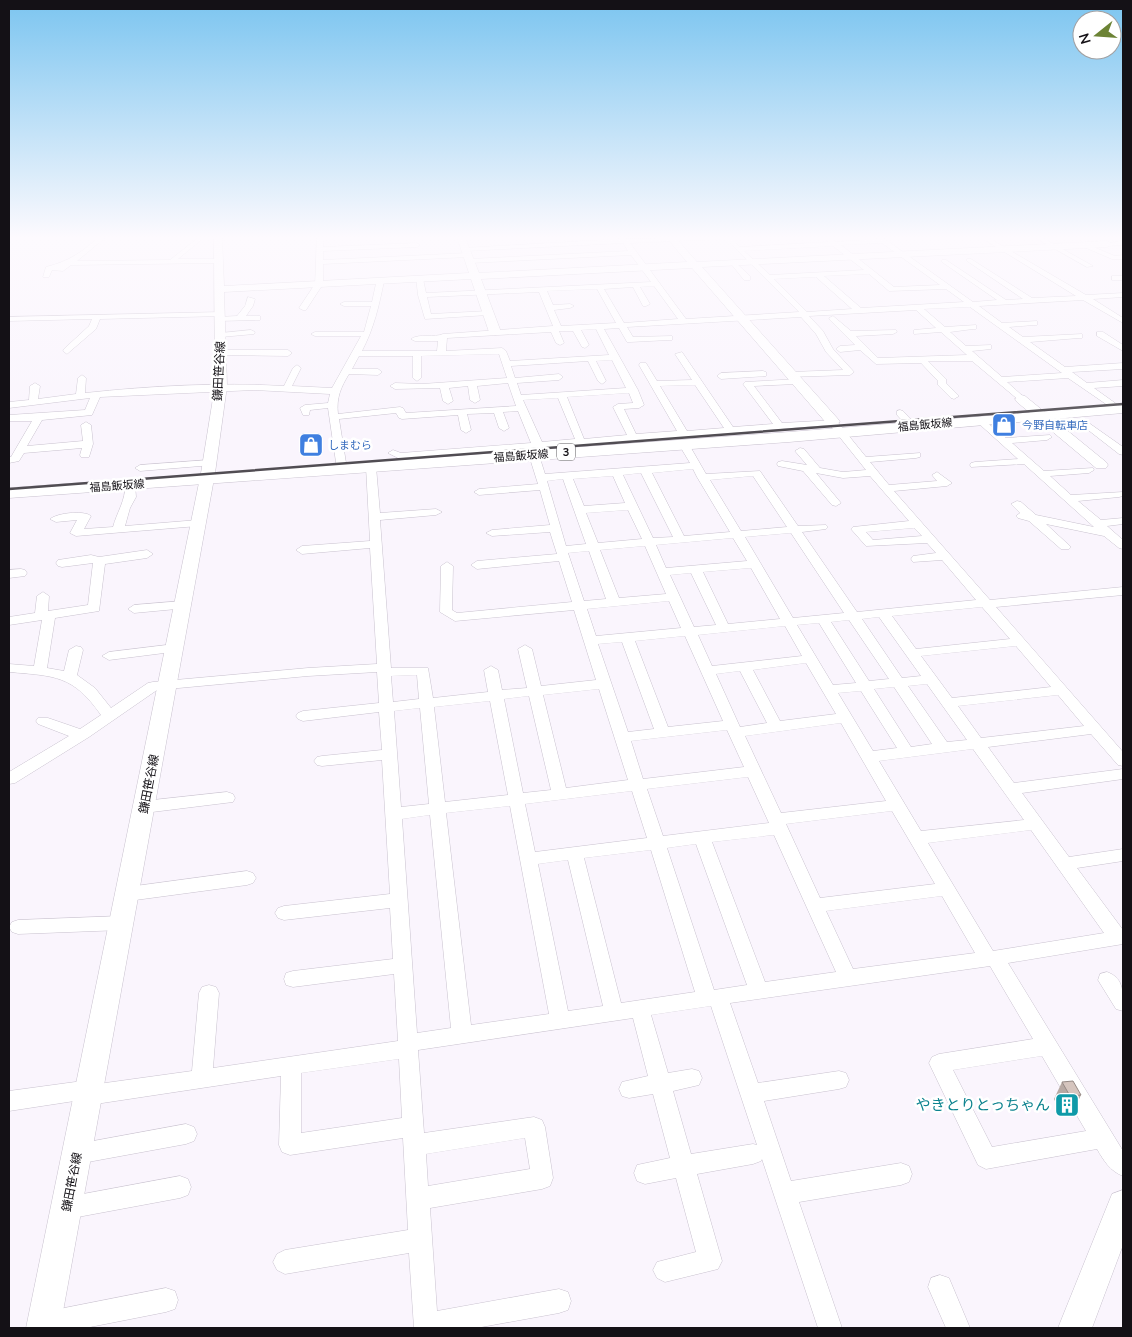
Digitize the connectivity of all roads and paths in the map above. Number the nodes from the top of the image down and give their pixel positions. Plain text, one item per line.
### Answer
1 (221, 299) edge
2 (251, 299) edge
3 (309, 299) edge
4 (346, 299) edge
5 (377, 299) edge
6 (423, 299) edge
7 (483, 299) edge
8 (546, 299) edge
9 (607, 299) edge
10 (643, 299) edge
11 (668, 299) edge
12 (725, 299) edge
13 (789, 299) edge
14 (846, 299) edge
15 (965, 299) edge
16 (1000, 299) edge
17 (1058, 299) edge
18 (1084, 299) edge
19 (1030, 301) joint
20 (1004, 302) junction
21 (376, 304) junction
22 (646, 304) dead end
23 (971, 304) junction
24 (570, 306) dead end
25 (1096, 306) junction
26 (917, 307) junction
27 (1079, 307) dead end
28 (303, 308) dead end
29 (550, 308) junction
30 (859, 311) junction
31 (488, 314) junction
32 (804, 314) junction
33 (221, 316) junction
34 (97, 317) junction
35 (9, 318) edge
36 (240, 318) junction
37 (257, 318) dead end
38 (742, 318) junction
39 (833, 318) dead end
40 (684, 321) junction
41 (1123, 321) edge
42 (658, 322) junction
43 (1034, 323) dead end
44 (888, 324) junction
45 (622, 325) junction
46 (1002, 325) junction
47 (598, 326) junction
48 (575, 327) junction
49 (973, 327) dead end
50 (556, 328) junction
51 (942, 329) junction
52 (251, 332) dead end
53 (495, 332) junction
54 (917, 332) dead end
55 (314, 334) dead end
56 (367, 334) junction
57 (849, 334) junction
58 (1100, 334) dead end
59 (221, 335) junction
60 (1079, 336) dead end
61 (415, 339) dead end
62 (1123, 339) edge
63 (1022, 340) junction
64 (1109, 340) junction
65 (471, 343) dead end
66 (560, 344) dead end
67 (585, 345) dead end
68 (442, 346) junction
69 (862, 347) junction
70 (988, 347) dead end
71 (840, 349) dead end
72 (965, 349) junction
73 (1123, 349) edge
74 (67, 351) dead end
75 (221, 353) junction
76 (288, 353) dead end
77 (357, 353) junction
78 (417, 354) junction
79 (679, 354) dead end
80 (614, 357) junction
81 (591, 358) junction
82 (975, 358) junction
83 (923, 360) junction
84 (507, 364) junction
85 (643, 365) dead end
86 (1123, 366) edge
87 (297, 368) dead end
88 (346, 370) junction
89 (378, 372) dead end
90 (1067, 373) junction
91 (721, 376) dead end
92 (792, 376) junction
93 (559, 377) dead end
94 (82, 378) dead end
95 (512, 380) junction
96 (1000, 380) junction
97 (602, 381) dead end
98 (420, 382) junction
99 (472, 382) junction
100 (698, 382) junction
101 (1123, 383) edge
102 (655, 384) junction
103 (444, 385) junction
104 (35, 386) dead end
105 (395, 386) dead end
106 (1086, 386) junction
107 (221, 388) junction
108 (287, 388) junction
109 (632, 390) junction
110 (334, 391) junction
111 (96, 395) junction
112 (561, 395) junction
113 (954, 396) dead end
114 (80, 397) junction
115 (517, 398) junction
116 (424, 399) dead end
117 (1022, 399) joint
118 (475, 400) dead end
119 (448, 401) dead end
120 (33, 402) junction
121 (9, 405) edge
122 (332, 405) junction
123 (521, 408) junction
124 (1119, 408) edge
125 (498, 410) junction
126 (462, 412) junction
127 (900, 412) dead end
128 (306, 413) dead end
129 (423, 415) junction
130 (1041, 416) junction
131 (333, 417) junction
132 (9, 418) edge
133 (38, 419) junction
134 (980, 420) junction
135 (86, 424) dead end
136 (1086, 424) dead end
137 (425, 425) dead end
138 (912, 426) junction
139 (780, 427) junction
140 (836, 427) junction
141 (504, 428) dead end
142 (466, 430) dead end
143 (731, 430) junction
144 (1047, 437) dead end
145 (633, 438) junction
146 (683, 439) junction
147 (1003, 441) junction
148 (581, 442) junction
149 (88, 444) junction
150 (20, 450) junction
151 (534, 450) junction
152 (800, 451) dead end
153 (393, 453) dead end
154 (1123, 454) edge
155 (85, 455) dead end
156 (916, 456) dead end
157 (9, 460) edge
158 (863, 460) junction
159 (1027, 461) junction
160 (209, 463) junction
161 (782, 464) dead end
162 (975, 465) dead end
163 (371, 467) junction
164 (140, 468) dead end
165 (1095, 468) joint
166 (342, 469) junction
167 (811, 469) junction
168 (645, 470) junction
169 (699, 472) junction
170 (617, 473) junction
171 (873, 473) junction
172 (1042, 474) junction
173 (938, 475) dead end
174 (568, 476) junction
175 (207, 479) junction
176 (542, 483) junction
177 (130, 485) junction
178 (887, 488) junction
179 (479, 492) dead end
180 (9, 493) edge
181 (1119, 494) dead end
182 (1070, 498) junction
183 (836, 503) dead end
184 (1017, 504) dead end
185 (632, 506) junction
186 (580, 510) junction
187 (436, 512) dead end
188 (374, 517) junction
189 (1028, 517) junction
190 (56, 519) dead end
191 (1123, 521) edge
192 (198, 523) junction
193 (917, 524) junction
194 (1099, 524) junction
195 (822, 527) dead end
196 (556, 528) junction
197 (795, 529) junction
198 (118, 530) junction
199 (492, 533) dead end
200 (1110, 533) junction
201 (736, 535) junction
202 (930, 539) junction
203 (680, 540) junction
204 (648, 542) junction
205 (376, 544) junction
206 (1123, 546) edge
207 (594, 547) junction
208 (1064, 547) dead end
209 (302, 550) dead end
210 (147, 554) dead end
211 (562, 554) junction
212 (945, 556) junction
213 (917, 559) dead end
214 (99, 561) junction
215 (62, 563) dead end
216 (753, 564) junction
217 (477, 565) dead end
218 (447, 566) dead end
219 (696, 569) junction
220 (662, 572) junction
221 (1123, 591) edge
222 (43, 596) dead end
223 (673, 597) junction
224 (614, 602) junction
225 (985, 603) junction
226 (183, 605) junction
227 (578, 605) junction
228 (134, 609) dead end
229 (883, 612) junction
230 (45, 615) junction
231 (853, 616) junction
232 (822, 618) junction
233 (9, 621) edge
234 (787, 622) junction
235 (724, 628) junction
236 (689, 631) junction
237 (627, 637) junction
238 (590, 641) junction
239 (1020, 642) junction
240 (175, 648) junction
241 (525, 649) dead end
242 (76, 650) dead end
243 (912, 653) junction
244 (109, 656) dead end
245 (809, 659) junction
246 (744, 666) junction
247 (9, 668) edge
248 (384, 670) junction
249 (491, 670) dead end
250 (40, 671) junction
251 (707, 671) junction
252 (70, 677) junction
253 (931, 679) junction
254 (899, 683) junction
255 (168, 684) junction
256 (604, 684) junction
257 (865, 686) junction
258 (828, 690) junction
259 (1061, 690) junction
260 (535, 692) junction
261 (496, 696) junction
262 (426, 703) junction
263 (948, 703) junction
264 (386, 707) junction
265 (110, 716) junction
266 (303, 716) dead end
267 (844, 718) junction
268 (43, 721) dead end
269 (776, 727) junction
270 (734, 728) junction
271 (1096, 729) junction
272 (663, 733) junction
273 (81, 735) junction
274 (622, 737) junction
275 (978, 744) junction
276 (942, 748) junction
277 (907, 752) junction
278 (389, 754) junction
279 (868, 757) junction
280 (322, 761) dead end
281 (1123, 761) edge
282 (753, 771) junction
283 (1123, 774) edge
284 (9, 779) edge
285 (638, 786) junction
286 (1010, 789) junction
287 (560, 795) junction
288 (227, 798) dead end
289 (516, 800) junction
290 (896, 805) junction
291 (144, 808) junction
292 (438, 809) junction
293 (393, 814) junction
294 (777, 824) junction
295 (1036, 824) junction
296 (702, 838) junction
297 (917, 838) junction
298 (658, 842) junction
299 (575, 854) junction
300 (1123, 856) edge
301 (528, 859) junction
302 (1064, 864) junction
303 (247, 878) dead end
304 (946, 889) junction
305 (128, 894) junction
306 (398, 900) junction
307 (814, 906) junction
308 (284, 913) dead end
309 (122, 923) junction
310 (18, 928) dead end
311 (1121, 938) edge
312 (992, 958) junction
313 (402, 965) junction
314 (293, 978) dead end
315 (848, 978) junction
316 (1107, 980) dead end
317 (759, 991) junction
318 (209, 994) dead end
319 (712, 998) junction
320 (1123, 1003) edge
321 (640, 1009) junction
322 (614, 1013) junction
323 (560, 1021) junction
324 (462, 1035) junction
325 (408, 1046) junction
326 (1047, 1046) junction
327 (291, 1066) junction
328 (202, 1078) junction
329 (692, 1078) dead end
330 (839, 1080) dead end
331 (661, 1084) junction
332 (629, 1089) dead end
333 (89, 1092) junction
334 (751, 1094) junction
335 (9, 1100) edge
336 (186, 1134) dead end
337 (413, 1136) junction
338 (1103, 1138) junction
339 (77, 1154) junction
340 (754, 1154) dead end
341 (1123, 1165) edge
342 (684, 1166) junction
343 (645, 1173) dead end
344 (901, 1174) dead end
345 (180, 1187) dead end
346 (784, 1193) junction
347 (417, 1199) junction
348 (1123, 1205) edge
349 (67, 1208) junction
350 (420, 1240) junction
351 (285, 1262) dead end
352 (665, 1270) dead end
353 (940, 1287) dead end
354 (166, 1300) dead end
355 (559, 1301) dead end
356 (44, 1326) edge
357 (426, 1327) edge
358 (830, 1328) edge
359 (958, 1328) edge
360 (1075, 1328) edge

1 - 33 street, 鎌田笹谷線
2 - 36 street
3 - 28 street
4 - 21 street
5 - 21 street
6 - 31 street
7 - 31 street
8 - 29 street
9 - 45 street
10 - 22 street
11 - 40 street
12 - 38 street
13 - 32 street
14 - 30 street
15 - 23 street
16 - 20 street
17 - 19 street
18 - 25 street
19 - 20 street
20 - 23 street
21 - 56 street
23 - 26 street
23 - 46 street
24 - 29 street
25 - 27 street
25 - 41 street
26 - 44 street
26 - 51 street
29 - 50 street
30 - 32 street
30 - 44 street
31 - 53 street
32 - 38 street
32 - 92 street
33 - 34 street
33 - 36 street
33 - 59 street, 鎌田笹谷線
34 - 35 street
34 - 74 street
36 - 37 street
38 - 40 street
38 - 92 street
39 - 57 street
40 - 42 street
42 - 45 street
42 - 45 street
43 - 46 street
44 - 57 street
45 - 47 street
46 - 63 street
47 - 48 street
47 - 80 street
48 - 50 street
48 - 67 street
49 - 51 street
50 - 53 street
50 - 66 street
51 - 54 street
51 - 72 street
52 - 59 street
53 - 68 street
55 - 56 street
56 - 77 street
57 - 69 street
58 - 64 street
59 - 75 street, 鎌田笹谷線
60 - 63 street
61 - 68 street
62 - 64 street
63 - 90 street
64 - 73 street
65 - 68 street
68 - 78 street
68 - 84 street
69 - 71 street
69 - 83 street
70 - 72 street
72 - 82 street
75 - 76 street
75 - 107 street, 鎌田笹谷線
77 - 78 street
77 - 88 street
78 - 98 street
79 - 100 street
80 - 81 street
80 - 109 street
81 - 84 street
81 - 97 street
82 - 83 street
82 - 96 street
83 - 113 street
84 - 95 street
85 - 102 street
86 - 90 street
87 - 108 street
88 - 89 street
88 - 110 street
90 - 96 street
90 - 106 street
91 - 92 street
92 - 139 street
92 - 140 street
93 - 95 street
94 - 114 street
95 - 99 street
95 - 115 street
96 - 117 street
98 - 103 street
98 - 105 street
98 - 116 street
99 - 103 street
99 - 118 street
100 - 102 street
100 - 143 street
101 - 106 street
102 - 146 street
103 - 119 street
104 - 120 street
106 - 124 street
107 - 108 street
107 - 111 street
107 - 160 street, 鎌田笹谷線
108 - 110 street
109 - 112 street
109 - 145 street
110 - 122 street
111 - 114 street
111 - 133 street
112 - 115 street
112 - 148 street
114 - 120 street
115 - 123 street
117 - 130 street
120 - 121 street
122 - 128 street
122 - 131 street
123 - 125 street
123 - 151 street
124 - 130 main road, 福島飯坂線 / 3
125 - 126 street
125 - 141 street
126 - 129 street
126 - 142 street
127 - 138 street
129 - 131 street
129 - 137 street
130 - 134 main road, 福島飯坂線 / 3
130 - 165 street
131 - 166 street
132 - 133 street
133 - 150 street
134 - 138 main road, 福島飯坂線 / 3
134 - 147 street
135 - 149 street
136 - 154 street
138 - 140 main road, 福島飯坂線 / 3
139 - 140 street
139 - 143 street
140 - 146 main road, 福島飯坂線 / 3
140 - 158 street
143 - 146 street
144 - 147 street
145 - 146 street
145 - 148 street
146 - 151 main road, 福島飯坂線 / 3
146 - 169 street
147 - 159 street
148 - 151 street
149 - 150 street
149 - 155 street
150 - 157 street
151 - 153 street
151 - 163 main road, 福島飯坂線 / 3
151 - 176 street
152 - 167 street
156 - 158 street
158 - 171 street
159 - 162 street
159 - 172 street
160 - 164 street
160 - 175 street, 鎌田笹谷線
161 - 167 street
163 - 166 main road, 福島飯坂線 / 3
163 - 188 street
165 - 172 street
166 - 175 main road, 福島飯坂線 / 3
167 - 171 street
167 - 183 street
168 - 169 street
168 - 170 street
168 - 203 street
169 - 197 street
169 - 201 street
170 - 174 street
170 - 185 street
171 - 178 street
172 - 182 street
173 - 178 street
174 - 176 street
174 - 186 street
175 - 177 main road, 福島飯坂線 / 3
175 - 192 street, 鎌田笹谷線
176 - 179 street
176 - 196 street
177 - 180 main road, 福島飯坂線 / 3
177 - 198 street
178 - 193 street
181 - 182 street
182 - 194 street
184 - 189 street
185 - 186 street
185 - 204 street
186 - 207 street
187 - 188 street
188 - 205 street
189 - 200 street
189 - 208 street
190 - 198 street
191 - 194 street
192 - 198 street
192 - 226 street, 鎌田笹谷線
193 - 202 street
193 - 202 street
194 - 200 street
195 - 197 street
196 - 199 street
196 - 211 street
197 - 201 street
197 - 231 street
200 - 206 street
201 - 203 street
201 - 216 street
202 - 212 street
203 - 204 street
204 - 207 street
204 - 220 street
205 - 209 street
205 - 248 street
207 - 211 street
207 - 224 street
210 - 214 street
211 - 217 street
211 - 227 street
212 - 213 street
212 - 225 street
214 - 215 street
214 - 230 street
216 - 219 street
216 - 234 street
218 - 227 street
219 - 220 street
219 - 235 street
220 - 223 street
221 - 225 street
222 - 230 street
223 - 224 street
223 - 236 street
224 - 227 street
225 - 229 street
225 - 239 street
226 - 228 street
226 - 240 street, 鎌田笹谷線
227 - 238 street
229 - 231 street
229 - 243 street
230 - 233 street
230 - 250 street
231 - 232 street
231 - 254 street
232 - 234 street
232 - 257 street
234 - 235 street
234 - 245 street
235 - 236 street
236 - 237 street
236 - 251 street
237 - 238 street
237 - 272 street
238 - 256 street
239 - 243 street
239 - 259 street
240 - 244 street
240 - 255 street, 鎌田笹谷線
241 - 260 street
242 - 252 street
243 - 253 street
245 - 246 street
245 - 258 street
246 - 251 street
246 - 269 street
247 - 250 street
248 - 255 street
248 - 262 street
248 - 264 street
249 - 261 street
250 - 252 street
251 - 270 street
252 - 265 street
253 - 254 street
253 - 263 street
254 - 257 street
254 - 276 street
255 - 265 street
255 - 291 street, 鎌田笹谷線
256 - 260 street
256 - 274 street
257 - 258 street
257 - 277 street
258 - 267 street
259 - 263 street
259 - 271 street
260 - 261 street
260 - 287 street
261 - 262 street
261 - 289 street
262 - 264 street
262 - 292 street
263 - 275 street
264 - 266 street
264 - 278 street
265 - 273 street
267 - 269 street
267 - 279 street
268 - 273 street
269 - 270 street
270 - 272 street
270 - 282 street
271 - 275 street
271 - 281 street
272 - 274 street
273 - 284 street
274 - 285 street
275 - 276 street
275 - 286 street
276 - 277 street
277 - 279 street
278 - 280 street
278 - 293 street
279 - 290 street
282 - 285 street
282 - 294 street
283 - 286 street
285 - 287 street
285 - 298 street
286 - 295 street
287 - 289 street
288 - 291 street
289 - 292 street
289 - 301 street
290 - 294 street
290 - 297 street
291 - 305 street, 鎌田笹谷線
292 - 293 street
292 - 324 street
293 - 306 street
294 - 296 street
294 - 307 street
295 - 297 street
295 - 302 street
296 - 298 street
296 - 317 street
297 - 304 street
298 - 299 street
298 - 319 street
299 - 301 street
299 - 322 street
300 - 302 street
301 - 323 street
302 - 311 street
303 - 305 street
304 - 307 street
304 - 312 street
305 - 309 street, 鎌田笹谷線
306 - 308 street
306 - 313 street
307 - 315 street
309 - 310 street
309 - 333 street, 鎌田笹谷線
311 - 312 street
312 - 315 street
312 - 326 street
313 - 314 street
313 - 325 street
315 - 317 street
316 - 320 street
317 - 319 street
318 - 328 street
319 - 321 street
319 - 334 street
321 - 322 street
321 - 331 street
322 - 323 street
323 - 324 street
324 - 325 street
325 - 327 street
325 - 337 street
326 - 338 street
326 - 338 street
327 - 328 street
327 - 337 street
328 - 333 street
329 - 331 street
330 - 334 street
331 - 332 street
331 - 342 street
333 - 335 street
333 - 339 street, 鎌田笹谷線
334 - 346 street
336 - 339 street
337 - 347 street
337 - 347 street
338 - 341 street
339 - 349 street, 鎌田笹谷線
340 - 342 street
342 - 343 street
342 - 352 street
344 - 346 street
345 - 349 street
346 - 358 street
347 - 350 street
348 - 360 street
349 - 356 street, 鎌田笹谷線
350 - 351 street
350 - 357 street
353 - 359 street
354 - 356 street
355 - 357 street

